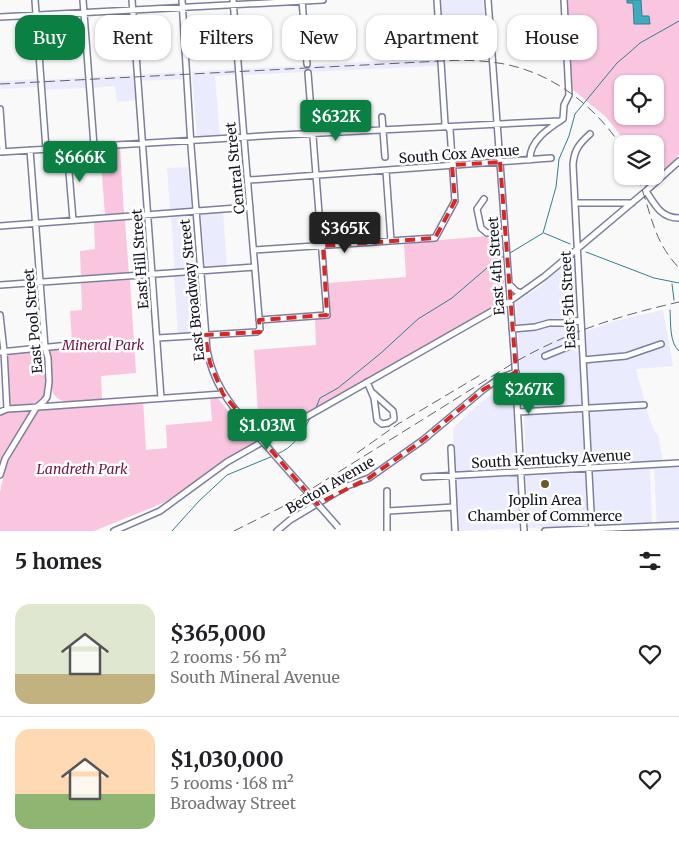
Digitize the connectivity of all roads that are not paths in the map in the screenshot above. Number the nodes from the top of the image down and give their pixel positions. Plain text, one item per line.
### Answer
1 (34, 0) edge
2 (83, 0) edge
3 (132, 0) edge
4 (182, 0) edge
5 (302, 0) edge
6 (323, 0) edge
7 (437, 0) edge
8 (488, 0) edge
9 (564, 0) edge
10 (234, 2) edge
11 (183, 7) junction
12 (133, 10) junction
13 (84, 12) junction
14 (36, 15) joint
15 (15, 16) edge
16 (0, 17) edge
17 (39, 60) edge
18 (307, 64) dead end
19 (308, 73) dead end
20 (0, 109) edge
21 (382, 117) dead end
22 (560, 121) junction
23 (497, 124) junction
24 (447, 127) junction
25 (383, 130) junction
26 (314, 133) junction
27 (590, 134) dead end
28 (244, 137) junction
29 (191, 140) junction
30 (142, 143) junction
31 (94, 146) junction
32 (67, 148) junction
33 (46, 149) junction
34 (30, 150) junction
35 (2, 152) edge
36 (385, 157) dead end
37 (551, 158) dead end
38 (530, 160) junction
39 (679, 161) edge
40 (500, 162) junction
41 (452, 165) junction
42 (386, 171) junction
43 (317, 176) junction
44 (248, 180) junction
45 (646, 191) junction
46 (484, 199) dead end
47 (575, 203) junction
48 (632, 204) junction
49 (250, 207) junction
50 (196, 211) junction
51 (148, 215) junction
52 (679, 218) edge
53 (72, 220) junction
54 (36, 223) junction
55 (0, 226) edge
56 (505, 232) junction
57 (391, 241) junction
58 (323, 246) junction
59 (577, 248) junction
60 (254, 250) junction
61 (255, 267) junction
62 (200, 272) junction
63 (153, 275) junction
64 (40, 282) junction
65 (509, 284) junction
66 (0, 285) edge
67 (521, 292) junction
68 (510, 301) junction
69 (0, 315) edge
70 (259, 320) junction
71 (581, 320) junction
72 (512, 329) junction
73 (205, 335) junction
74 (158, 338) junction
75 (582, 341) junction
76 (661, 344) dead end
77 (69, 345) dead end
78 (45, 347) junction
79 (2, 352) edge
80 (545, 356) dead end
81 (583, 360) junction
82 (516, 372) junction
83 (367, 382) junction
84 (373, 393) junction
85 (223, 394) junction
86 (162, 398) junction
87 (644, 405) dead end
88 (36, 408) junction
89 (585, 408) junction
90 (7, 410) junction
91 (0, 412) edge
92 (518, 412) junction
93 (451, 448) dead end
94 (679, 463) edge
95 (588, 468) junction
96 (521, 472) junction
97 (0, 475) edge
98 (452, 476) junction
99 (424, 477) dead end
100 (387, 491) dead end
101 (454, 507) junction
102 (388, 511) junction
103 (679, 525) edge
104 (339, 529) edge
105 (592, 530) edge
106 (114, 531) edge
107 (277, 531) edge
108 (387, 531) edge
109 (455, 531) edge
110 (524, 531) edge
111 (545, 531) edge

1 - 14 street
2 - 13 street
3 - 12 street, East Hill Street
4 - 11 street, East Broadway Street
5 - 6 street
5 - 10 street
5 - 18 street
7 - 24 street
8 - 23 street, East 4th Street
9 - 22 street
10 - 11 street
10 - 28 street, Central Street
11 - 12 street
11 - 29 street, East Broadway Street
12 - 13 street
12 - 30 street, East Hill Street
13 - 14 street
13 - 31 street
15 - 16 street
17 - 33 street
19 - 26 street
20 - 35 street
21 - 25 street
22 - 23 street
22 - 38 street
23 - 24 street
23 - 40 street, East 4th Street
24 - 25 street
24 - 41 street
25 - 26 street
25 - 36 street
26 - 28 street
26 - 43 street
27 - 47 street, East 5th Street
28 - 29 street
28 - 44 street, Central Street
29 - 30 street
29 - 50 street, East Broadway Street
30 - 31 street
30 - 51 street, East Hill Street
31 - 32 street
32 - 33 street
32 - 53 street
33 - 34 street
34 - 35 street
34 - 54 street, East Pool Street
37 - 38 street, South Cox Avenue
38 - 40 street, South Cox Avenue
39 - 45 street
40 - 41 street, South Cox Avenue
40 - 56 street, East 4th Street
41 - 42 street, South Cox Avenue
41 - 57 street
42 - 43 street, South Cox Avenue
42 - 57 street
43 - 44 street, South Cox Avenue
43 - 58 street
44 - 49 street, Central Street
45 - 48 street
45 - 52 street
46 - 56 street
47 - 48 street
47 - 59 street, East 5th Street
48 - 59 street
49 - 50 street
49 - 60 street, Central Street
50 - 51 street
50 - 62 street, East Broadway Street
51 - 53 street
51 - 63 street, East Hill Street
53 - 54 street
54 - 55 street
54 - 64 street, East Pool Street
56 - 65 street, East 4th Street
57 - 58 street
58 - 60 street
58 - 70 street
59 - 67 street
59 - 71 street, East 5th Street
60 - 61 street, Central Street
61 - 62 street
61 - 70 street, Central Street
62 - 63 street
62 - 73 street, East Broadway Street
63 - 64 street
63 - 74 street, East Hill Street
64 - 66 street
64 - 78 street, East Pool Street
65 - 67 street
65 - 68 street, East 4th Street
67 - 68 street
68 - 72 street, East 4th Street
68 - 83 street
69 - 79 street
70 - 73 street, Central Street
71 - 72 street
71 - 75 street, East 5th Street
72 - 82 street, East 4th Street
73 - 74 street
73 - 85 street, East Broadway Street
74 - 86 street, East Hill Street
75 - 80 street
75 - 81 street, East 5th Street
76 - 81 street
77 - 78 street
78 - 79 street
78 - 88 street, East Pool Street
79 - 90 street
81 - 89 street, East 5th Street
82 - 92 street, East 4th Street
82 - 107 street, Becton Avenue
83 - 84 street
83 - 106 street
84 - 84 street
85 - 86 street
85 - 104 street, East Broadway Street, bridge
86 - 88 street
87 - 89 street
88 - 90 street
88 - 97 street, East Pool Street
89 - 92 street
89 - 95 street, East 5th Street
90 - 91 street
92 - 96 street, East 4th Street
93 - 98 street
94 - 95 street, South Kentucky Avenue
95 - 96 street, South Kentucky Avenue
95 - 105 street, East 5th Street
96 - 98 street, South Kentucky Avenue
96 - 110 street, East 4th Street
98 - 99 street, South Kentucky Avenue
98 - 101 street
100 - 102 street
101 - 102 street
101 - 109 street
102 - 108 street
103 - 105 street
105 - 111 street

